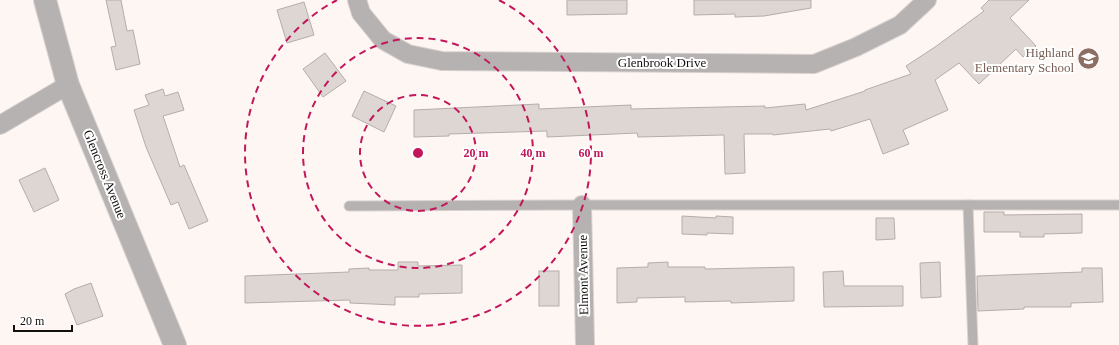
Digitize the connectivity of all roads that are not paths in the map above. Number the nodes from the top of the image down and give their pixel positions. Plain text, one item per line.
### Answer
1 (45, 0) edge
2 (357, 0) edge
3 (927, 0) edge
4 (68, 85) junction
5 (0, 125) edge
6 (582, 204) junction
7 (968, 205) junction
8 (1119, 205) edge
9 (349, 206) dead end
10 (176, 345) edge
11 (585, 345) edge
12 (973, 345) edge

1 - 4 street, Glencross Avenue
2 - 3 street, Glenbrook Drive
4 - 5 street
4 - 10 street, Glencross Avenue
6 - 7 lane
6 - 9 lane
6 - 11 street, Elmont Avenue
7 - 8 lane
7 - 12 lane

